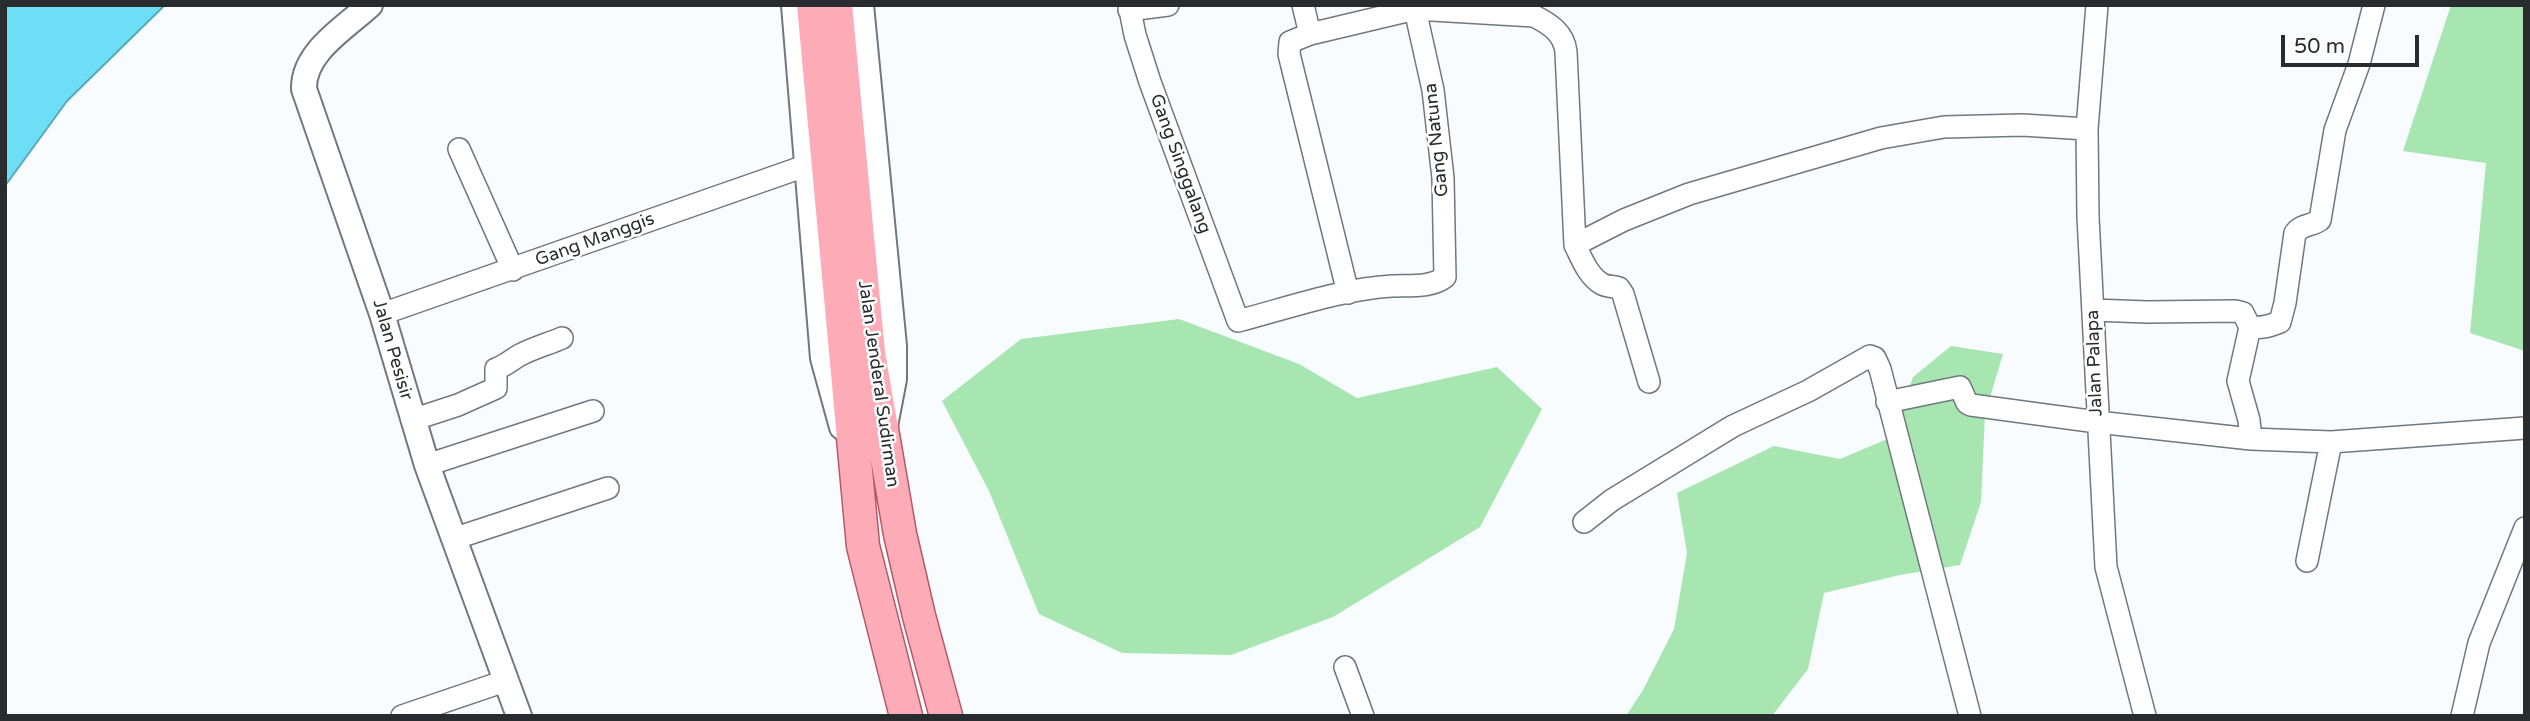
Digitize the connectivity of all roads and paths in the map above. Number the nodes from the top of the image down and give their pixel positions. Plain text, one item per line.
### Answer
1 (370, 5) edge
2 (794, 5) edge
3 (813, 5) edge
4 (836, 5) edge
5 (861, 5) edge
6 (1168, 5) edge
7 (1303, 5) edge
8 (2097, 5) edge
9 (2374, 5) edge
10 (1415, 7) edge
11 (1129, 8) edge
12 (1536, 11) edge
13 (1310, 34) junction
14 (2087, 129) junction
15 (459, 149) dead end
16 (808, 165) junction
17 (1575, 245) junction
18 (513, 270) junction
19 (1348, 293) junction
20 (2094, 310) junction
21 (382, 314) junction
22 (2250, 327) junction
23 (562, 338) dead end
24 (858, 354) junction
25 (1648, 382) dead end
26 (1887, 402) junction
27 (593, 411) dead end
28 (412, 420) junction
29 (2097, 422) junction
30 (2525, 428) edge
31 (869, 437) junction
32 (2250, 439) junction
33 (2331, 442) junction
34 (427, 465) junction
35 (608, 488) dead end
36 (1584, 522) dead end
37 (2525, 528) edge
38 (453, 539) junction
39 (2307, 561) dead end
40 (1345, 667) dead end
41 (506, 681) junction
42 (402, 716) edge
43 (519, 716) edge
44 (906, 716) edge
45 (946, 716) edge
46 (1363, 716) edge
47 (1970, 716) edge
48 (2145, 716) edge
49 (2462, 716) edge

1 - 21 street, Jalan Pesisir
2 - 16 street
3 - 24 main road, Jalan Jenderal Sudirman
4 - 24 main road, Jalan Jenderal Sudirman
5 - 31 street
6 - 11 street
7 - 13 street
8 - 14 street, Jalan Palapa
9 - 22 street
10 - 12 street
10 - 13 street
10 - 19 street, Gang Natuna
11 - 19 street, Gang Singgalang
12 - 17 street
13 - 19 street
14 - 17 street
14 - 20 street, Jalan Palapa
15 - 18 street
16 - 18 street, Gang Manggis
16 - 31 street
17 - 25 street
18 - 21 street, Gang Manggis
20 - 22 street
20 - 29 street, Jalan Palapa
21 - 28 street, Jalan Pesisir
22 - 32 street
23 - 28 street
24 - 31 main road, Jalan Jenderal Sudirman
26 - 29 street
26 - 36 street
26 - 47 street
27 - 34 street
28 - 34 street, Jalan Pesisir
29 - 32 street
29 - 48 street, Jalan Palapa
30 - 33 street
31 - 44 main road, Jalan Jenderal Sudirman
31 - 45 main road, Jalan Jenderal Sudirman
32 - 33 street
33 - 39 street
34 - 38 street, Jalan Pesisir
35 - 38 street
37 - 49 street
38 - 41 street, Jalan Pesisir
40 - 46 street
41 - 42 street
41 - 43 street, Jalan Pesisir

